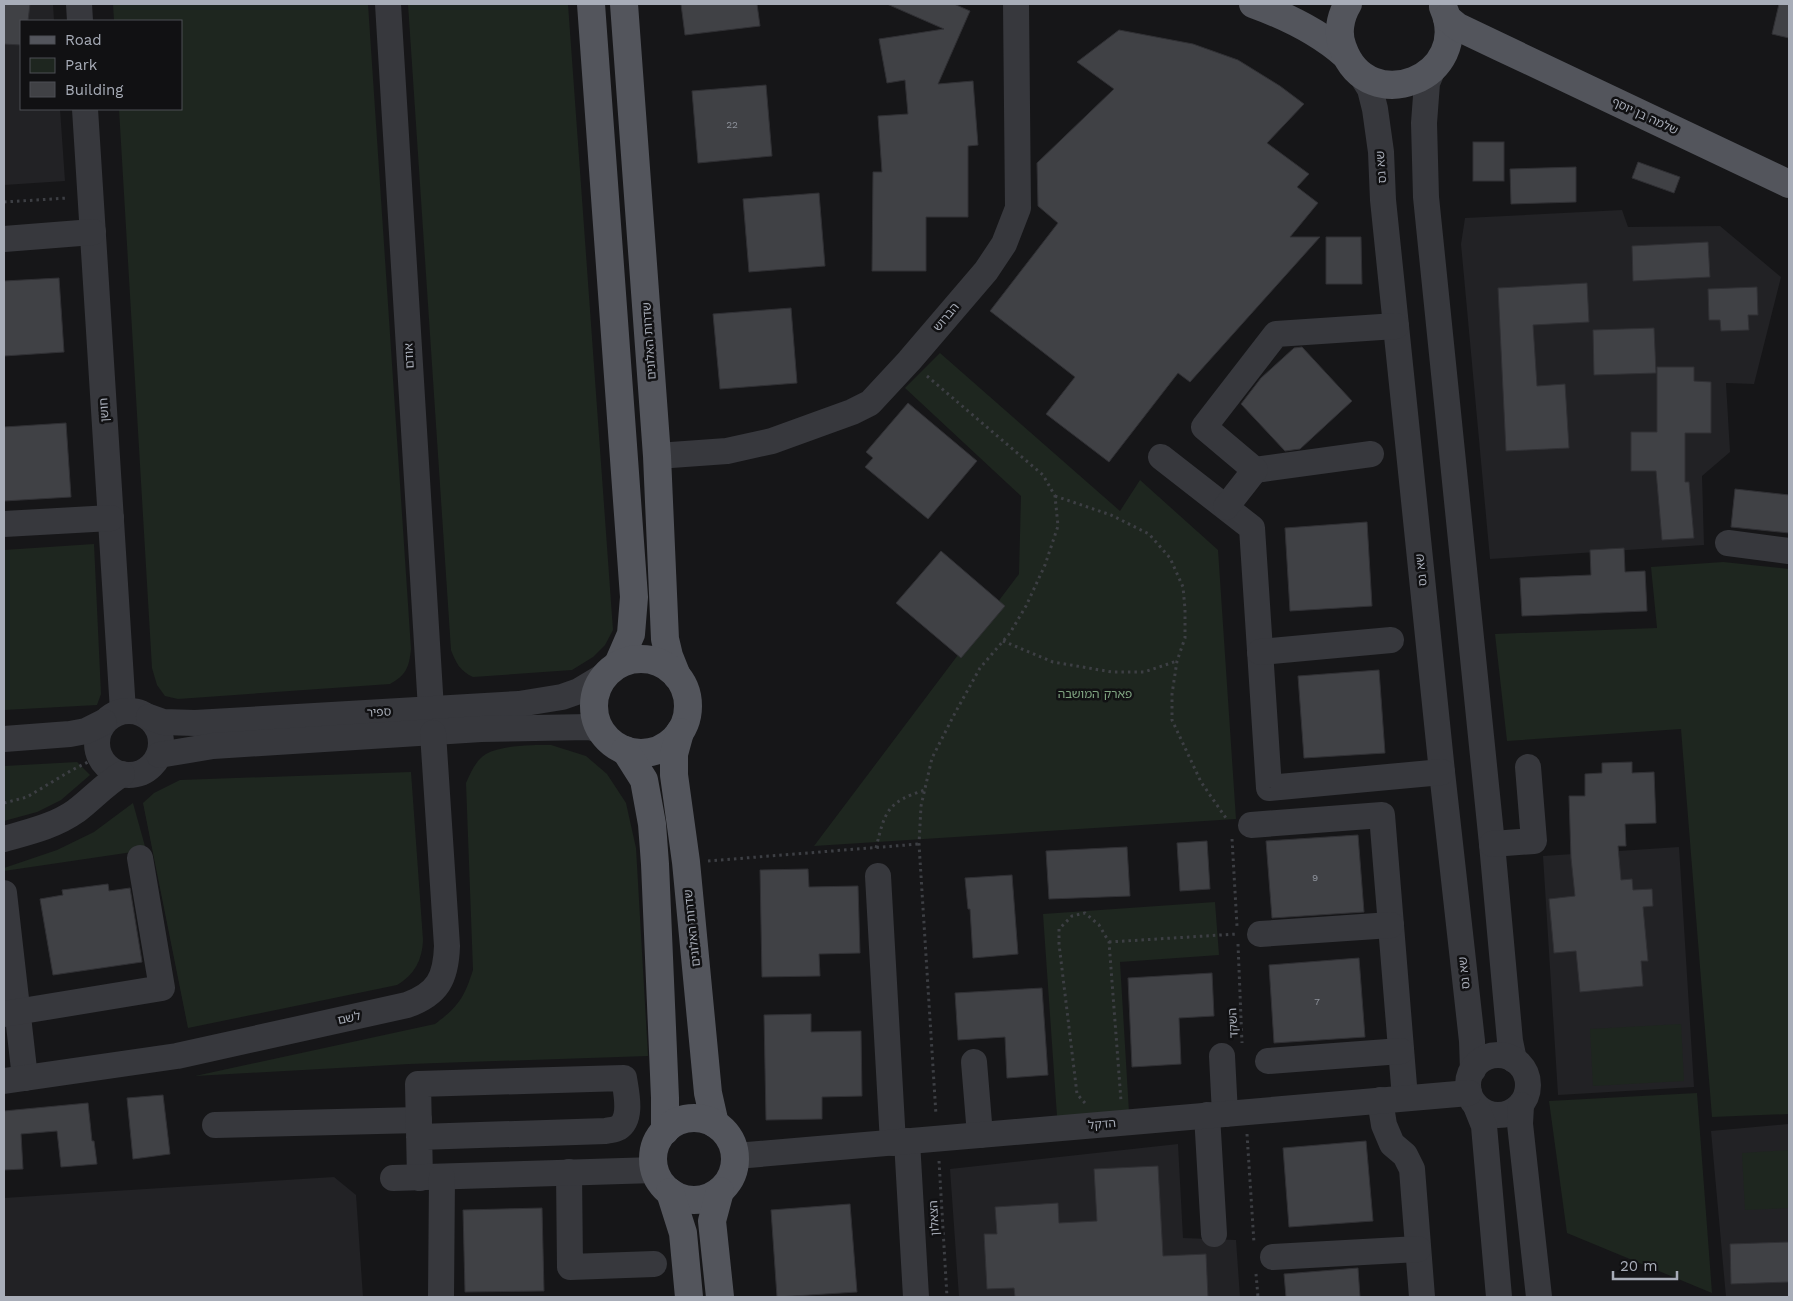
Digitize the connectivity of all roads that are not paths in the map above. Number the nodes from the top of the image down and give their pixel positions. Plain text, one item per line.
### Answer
1 (79, 4) edge
2 (388, 4) edge
3 (591, 4) edge
4 (624, 4) edge
5 (1016, 4) edge
6 (1253, 4) edge
7 (1348, 4) edge
8 (1443, 8) edge
9 (80, 20) edge
10 (1500, 48) junction
11 (1353, 64) junction
12 (1436, 66) junction
13 (85, 110) edge
14 (1789, 184) edge
15 (93, 232) junction
16 (4, 239) edge
17 (1396, 326) junction
18 (1371, 454) dead end
19 (657, 456) junction
20 (1161, 457) dead end
21 (1255, 470) junction
22 (1226, 507) junction
23 (111, 518) junction
24 (4, 524) edge
25 (1728, 543) dead end
26 (1789, 551) edge
27 (1390, 640) dead end
28 (1260, 652) junction
29 (611, 670) junction
30 (677, 676) junction
31 (114, 717) junction
32 (149, 717) junction
33 (432, 721) junction
34 (600, 730) junction
35 (680, 732) junction
36 (4, 739) edge
37 (625, 750) junction
38 (159, 755) junction
39 (1528, 767) dead end
40 (1442, 772) junction
41 (122, 774) junction
42 (1237, 830) road end
43 (4, 839) edge
44 (1492, 844) junction
45 (140, 858) dead end
46 (878, 876) dead end
47 (4, 893) edge
48 (1391, 925) junction
49 (1248, 934) road end
50 (11, 1013) edge
51 (1401, 1051) junction
52 (1232, 1054) road end
53 (1514, 1060) junction
54 (1268, 1061) dead end
55 (974, 1062) dead end
56 (15, 1080) edge
57 (1472, 1089) junction
58 (1393, 1099) junction
59 (1521, 1105) junction
60 (1226, 1114) junction
61 (715, 1124) junction
62 (215, 1125) dead end
63 (419, 1129) junction
64 (664, 1131) junction
65 (980, 1135) junction
66 (900, 1142) junction
67 (736, 1156) junction
68 (655, 1170) junction
69 (569, 1172) junction
70 (431, 1177) junction
71 (393, 1178) dead end
72 (720, 1191) junction
73 (670, 1192) junction
74 (1214, 1234) dead end
75 (1418, 1249) junction
76 (1261, 1258) road end
77 (654, 1264) dead end
78 (440, 1297) edge
79 (689, 1297) edge
80 (720, 1297) edge
81 (916, 1297) edge
82 (1422, 1297) edge
83 (1499, 1297) edge
84 (1539, 1297) edge

1 - 9 street
2 - 33 street, אודם
3 - 29 main road
4 - 19 main road, שדרות האלונים
5 - 19 street, הברוש
6 - 11 main road, שלמה בן יוסף
7 - 11 main road
8 - 10 main road, שלמה בן יוסף
8 - 12 main road
10 - 12 main road, שלמה בן יוסף
10 - 14 main road, שלמה בן יוסף
11 - 12 main road, שלמה בן יוסף
11 - 17 street, שא נס
12 - 44 street
13 - 15 street, חושן
15 - 16 street
15 - 23 street, חושן
17 - 21 street
17 - 40 street, שא נס
18 - 21 street
19 - 30 main road, שדרות האלונים
20 - 22 street
21 - 22 street
22 - 28 street
23 - 24 street
23 - 31 street, חושן
25 - 26 street
27 - 28 street
28 - 40 street
29 - 30 main road
29 - 33 street, ספיר
29 - 34 main road
30 - 35 main road
31 - 32 street
31 - 36 street
31 - 41 street
32 - 33 street, ספיר
32 - 38 street
33 - 34 street, ספיר
33 - 38 street, ספיר
33 - 56 street, לשם
34 - 37 main road
35 - 37 main road
35 - 61 main road, שדרות האלונים
37 - 64 main road
38 - 41 street
39 - 44 street
40 - 57 street, שא נס
41 - 43 street
42 - 48 street
44 - 53 street
45 - 50 street
46 - 66 street
47 - 50 street
48 - 49 street
48 - 51 street
50 - 56 street
51 - 54 street
51 - 58 street
52 - 60 street
53 - 57 street
53 - 59 street
55 - 65 street
57 - 58 street, הדקל
57 - 59 street
57 - 83 street, שא נס
58 - 60 street, הדקל
58 - 75 street
59 - 84 street
60 - 65 street, הדקל
60 - 74 street
61 - 64 main road
61 - 67 main road
62 - 63 street
63 - 63 street
63 - 70 street
64 - 68 main road
65 - 66 street, הדקל
66 - 67 street, הדקל
66 - 81 street
67 - 72 main road
68 - 69 street
68 - 73 main road
69 - 70 street
69 - 77 street
70 - 71 street
70 - 78 street
72 - 73 main road
72 - 80 main road
73 - 79 main road
75 - 76 street
75 - 82 street

